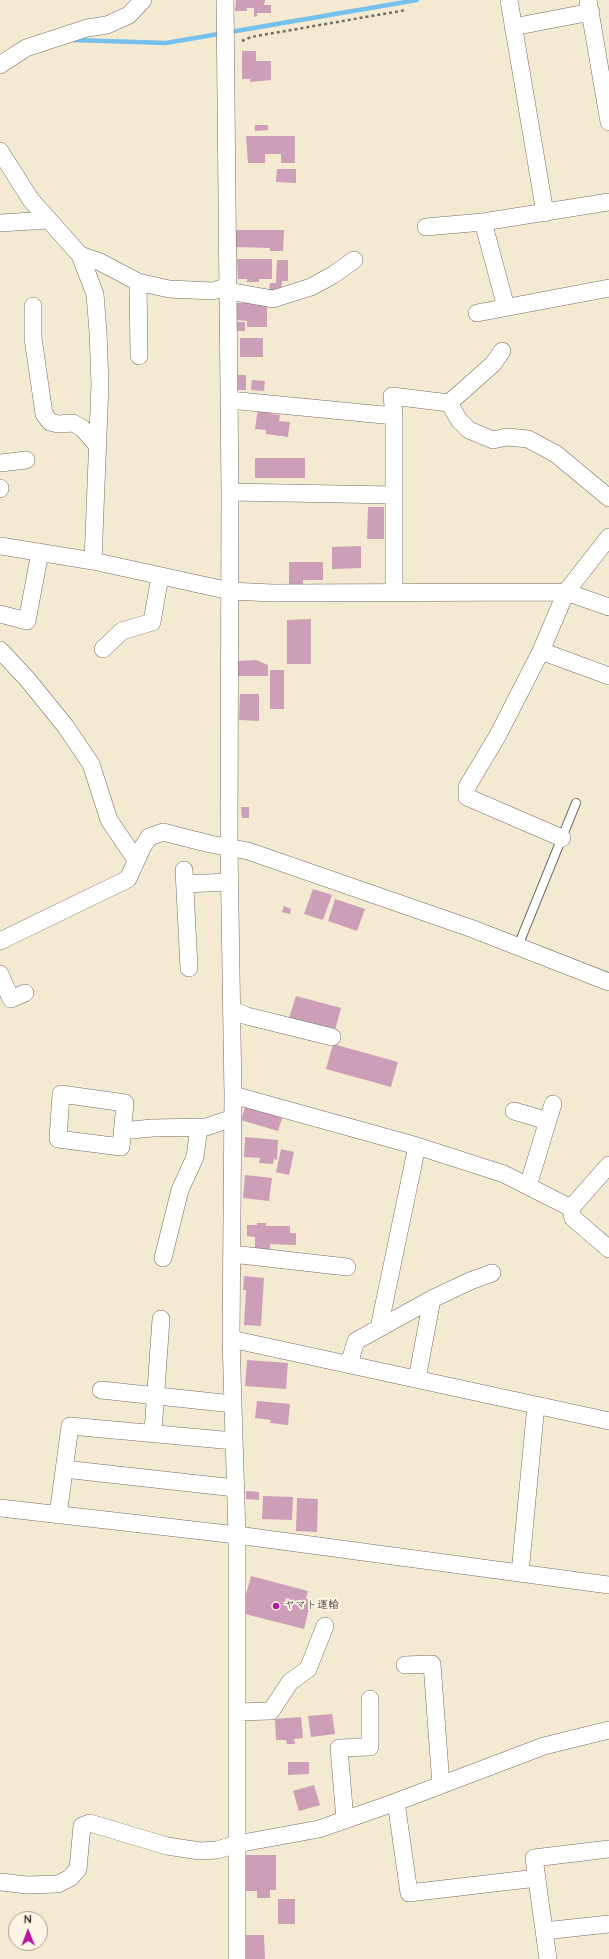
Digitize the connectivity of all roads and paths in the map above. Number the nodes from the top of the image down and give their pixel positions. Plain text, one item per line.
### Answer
1 (143, 0) edge
2 (225, 0) edge
3 (509, 0) edge
4 (590, 6) edge
5 (406, 10) dead end
6 (513, 27) junction
7 (232, 45) junction
8 (604, 58) edge
9 (0, 65) edge
10 (609, 122) edge
11 (0, 152) edge
12 (609, 202) edge
13 (545, 213) junction
14 (48, 220) junction
15 (483, 222) junction
16 (0, 223) edge
17 (426, 227) dead end
18 (80, 255) junction
19 (354, 260) dead end
20 (138, 282) junction
21 (228, 288) junction
22 (609, 288) edge
23 (33, 306) dead end
24 (506, 307) junction
25 (476, 313) dead end
26 (502, 351) dead end
27 (139, 356) dead end
28 (229, 400) junction
29 (449, 403) junction
30 (394, 416) junction
31 (97, 445) junction
32 (26, 460) dead end
33 (0, 463) edge
34 (230, 492) junction
35 (394, 495) junction
36 (609, 498) edge
37 (609, 536) edge
38 (0, 546) edge
39 (40, 552) junction
40 (93, 561) junction
41 (160, 576) junction
42 (230, 591) junction
43 (394, 592) junction
44 (566, 592) junction
45 (609, 607) edge
46 (0, 614) edge
47 (103, 649) dead end
48 (0, 650) edge
49 (541, 652) junction
50 (609, 676) edge
51 (576, 803) dead end
52 (562, 838) junction
53 (229, 848) junction
54 (136, 860) junction
55 (230, 882) junction
56 (0, 941) edge
57 (518, 946) junction
58 (189, 968) dead end
59 (0, 974) edge
60 (609, 982) edge
61 (25, 993) dead end
62 (232, 1010) junction
63 (332, 1037) dead end
64 (233, 1095) junction
65 (553, 1104) dead end
66 (514, 1111) dead end
67 (233, 1118) junction
68 (548, 1120) junction
69 (199, 1127) junction
70 (122, 1131) junction
71 (417, 1146) junction
72 (609, 1165) edge
73 (528, 1186) junction
74 (571, 1208) junction
75 (609, 1249) edge
76 (232, 1254) junction
77 (163, 1258) dead end
78 (347, 1267) dead end
79 (492, 1273) dead end
80 (432, 1299) junction
81 (161, 1319) dead end
82 (379, 1328) junction
83 (231, 1339) junction
84 (350, 1364) junction
85 (417, 1379) junction
86 (101, 1390) dead end
87 (156, 1396) junction
88 (233, 1404) junction
89 (536, 1405) junction
90 (609, 1421) edge
91 (153, 1432) junction
92 (234, 1442) junction
93 (64, 1469) junction
94 (235, 1488) junction
95 (0, 1508) edge
96 (58, 1515) junction
97 (237, 1535) junction
98 (520, 1573) junction
99 (609, 1585) edge
100 (325, 1626) dead end
101 (406, 1665) dead end
102 (370, 1699) dead end
103 (237, 1712) junction
104 (609, 1730) edge
105 (441, 1785) junction
106 (396, 1802) junction
107 (345, 1820) junction
108 (237, 1844) junction
109 (609, 1849) edge
110 (537, 1878) junction
111 (0, 1882) edge
112 (609, 1924) edge
113 (544, 1931) junction
114 (237, 1959) edge
115 (548, 1959) edge

1 - 9 street
2 - 7 street
3 - 6 street
4 - 6 street
4 - 8 street
5 - 7 path
6 - 13 street
7 - 21 street
8 - 10 street
11 - 14 street
12 - 13 street
13 - 15 street
14 - 16 street
14 - 18 street
15 - 17 street
15 - 24 street
18 - 20 street
18 - 31 street
19 - 21 street
20 - 21 street
20 - 27 street
21 - 28 street
22 - 24 street
23 - 31 street
24 - 25 street
26 - 29 street
28 - 30 street
28 - 34 street
29 - 30 street
29 - 36 street
30 - 35 street
31 - 40 street
32 - 33 street
34 - 35 street
34 - 42 street
35 - 43 street
37 - 44 street
38 - 39 street
39 - 40 street
39 - 46 street
40 - 41 street
41 - 42 street
41 - 47 street
42 - 43 street
42 - 53 street
43 - 44 street
44 - 45 street
44 - 49 street
48 - 54 street
49 - 50 street
49 - 52 street
51 - 52 lane
52 - 57 lane
53 - 54 street
53 - 55 street
53 - 57 street
54 - 56 street
55 - 58 street
55 - 62 street
57 - 60 street
59 - 61 street
62 - 63 street
62 - 64 street
64 - 67 street
64 - 71 street
65 - 68 street
66 - 68 street
67 - 69 street
67 - 76 street
68 - 73 street
69 - 70 street
69 - 77 street
70 - 70 street
71 - 73 street
71 - 82 street
72 - 74 street
73 - 74 street
74 - 75 street
76 - 78 street
76 - 83 street
79 - 80 street
80 - 82 street
80 - 85 street
81 - 87 street
82 - 84 street
83 - 84 street
83 - 88 street
84 - 85 street
85 - 89 street
86 - 87 street
87 - 88 street
87 - 91 street
88 - 92 street
89 - 90 street
89 - 98 street
91 - 92 street
91 - 93 street
92 - 94 street
93 - 94 street
93 - 96 street
94 - 97 street
95 - 96 street
96 - 97 street
97 - 98 street
97 - 103 street
98 - 99 street
100 - 103 street
101 - 105 street
102 - 107 street
103 - 108 street
104 - 105 street
105 - 106 street
106 - 107 street
106 - 110 street
107 - 108 street
108 - 111 street
108 - 114 street
109 - 110 street
110 - 113 street
112 - 113 street
113 - 115 street

